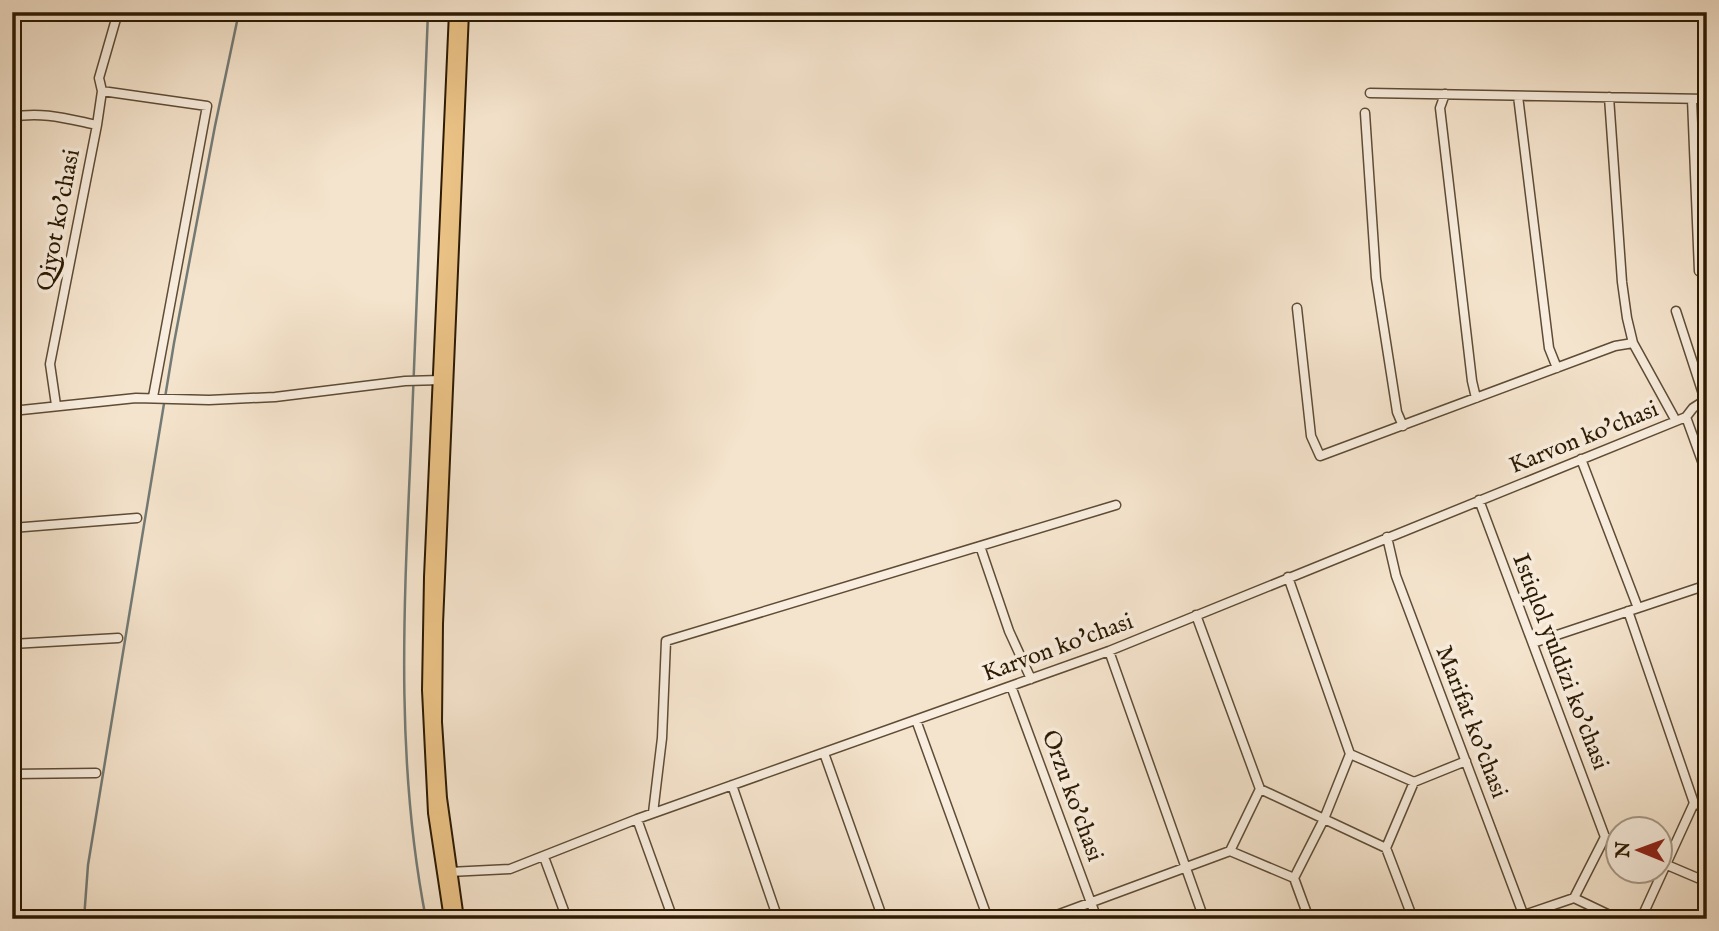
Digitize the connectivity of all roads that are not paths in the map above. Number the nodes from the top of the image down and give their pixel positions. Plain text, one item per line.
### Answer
1 (118, 12) edge
2 (455, 12) edge
3 (463, 12) edge
4 (102, 91) junction
5 (1370, 93) dead end
6 (1445, 94) junction
7 (1518, 96) junction
8 (1609, 97) junction
9 (1692, 99) junction
10 (1707, 99) edge
11 (1365, 113) dead end
12 (12, 117) edge
13 (97, 125) junction
14 (1707, 271) edge
15 (1297, 308) dead end
16 (1676, 311) dead end
17 (1633, 343) junction
18 (1557, 368) junction
19 (443, 380) junction
20 (155, 397) junction
21 (1476, 398) junction
22 (1706, 399) edge
23 (56, 405) junction
24 (12, 411) edge
25 (1686, 417) junction
26 (1676, 421) junction
27 (1402, 426) junction
28 (1581, 459) junction
29 (1707, 475) edge
30 (1479, 500) junction
31 (1116, 505) dead end
32 (137, 518) dead end
33 (12, 528) edge
34 (1387, 537) junction
35 (979, 546) junction
36 (1288, 577) junction
37 (1707, 585) edge
38 (1638, 608) junction
39 (1628, 611) junction
40 (1196, 615) junction
41 (118, 638) dead end
42 (1533, 643) junction
43 (12, 644) edge
44 (1109, 651) junction
45 (1031, 679) junction
46 (1011, 686) junction
47 (916, 720) junction
48 (824, 753) junction
49 (1350, 754) junction
50 (1466, 761) junction
51 (96, 773) dead end
52 (12, 774) edge
53 (1414, 782) junction
54 (732, 785) junction
55 (1260, 789) junction
56 (1694, 803) junction
57 (1707, 808) edge
58 (653, 813) junction
59 (637, 819) junction
60 (1324, 819) junction
61 (1604, 834) edge
62 (1604, 839) edge
63 (1674, 842) edge
64 (1386, 848) junction
65 (1230, 851) junction
66 (544, 857) junction
67 (1186, 867) junction
68 (1674, 868) edge
69 (447, 872) junction
70 (1294, 878) junction
71 (1707, 882) edge
72 (1654, 886) edge
73 (1574, 898) junction
74 (1091, 901) junction
75 (1525, 917) edge
76 (450, 919) edge
77 (458, 919) edge
78 (567, 919) edge
79 (673, 919) edge
80 (778, 919) edge
81 (883, 919) edge
82 (988, 919) edge
83 (1046, 919) edge
84 (1097, 919) edge
85 (1204, 919) edge
86 (1310, 919) edge
87 (1413, 919) edge
88 (1619, 919) edge
89 (1641, 919) edge

1 - 4 street, Qiyot ko'chasi
2 - 19 main road
3 - 19 main road
4 - 13 street, Qiyot ko'chasi
4 - 20 street
5 - 6 street
6 - 7 street
6 - 21 street
7 - 8 street
7 - 18 street
8 - 9 street
8 - 17 street, Karvon ko'chasi
9 - 10 street
9 - 14 street
11 - 27 street
12 - 13 street, Qiyot ko'chasi
13 - 23 street, Qiyot ko'chasi
15 - 27 street
16 - 22 street
17 - 18 street
17 - 26 street, Karvon ko'chasi
18 - 21 street
19 - 20 street
19 - 69 main road
20 - 23 street
21 - 27 street
22 - 25 street, Karvon ko'chasi
23 - 24 street
25 - 26 street, Karvon ko'chasi
25 - 29 street, Karvon ko'chasi
26 - 28 street, Karvon ko'chasi
28 - 30 street, Karvon ko'chasi
28 - 38 street
30 - 34 street, Karvon ko'chasi
30 - 42 street, Istiqlol yuldizi ko'chasi
31 - 35 street
32 - 33 street
34 - 36 street, Karvon ko'chasi
34 - 50 street, Marifat ko'chasi
35 - 45 street
35 - 58 street
36 - 40 street, Karvon ko'chasi
36 - 49 street
37 - 38 street
38 - 39 street
39 - 42 street
39 - 56 street
40 - 44 street, Karvon ko'chasi
40 - 55 street
41 - 43 street
42 - 61 street, Istiqlol yuldizi ko'chasi
44 - 45 street, Karvon ko'chasi
44 - 67 street
45 - 46 street, Karvon ko'chasi
46 - 47 street, Karvon ko'chasi
46 - 74 street, Orzu ko'chasi
47 - 48 street, Karvon ko'chasi
47 - 82 street
48 - 54 street, Karvon ko'chasi
48 - 81 street
49 - 53 street
49 - 60 street
50 - 53 street
50 - 75 street, Marifat ko'chasi
51 - 52 street
53 - 64 street
54 - 58 street, Karvon ko'chasi
54 - 80 street
55 - 60 street
55 - 65 street
56 - 57 street
56 - 63 street
58 - 59 street, Karvon ko'chasi
59 - 66 street, Karvon ko'chasi
59 - 79 street
60 - 64 street
60 - 70 street
62 - 73 street
64 - 87 street
65 - 67 street
65 - 70 street
66 - 69 street, Karvon ko'chasi
66 - 78 street
67 - 74 street
67 - 85 street
68 - 71 street
69 - 76 main road
69 - 77 main road
70 - 86 street
72 - 89 street
73 - 75 street
73 - 88 street
74 - 83 street
74 - 84 street, Orzu ko'chasi

